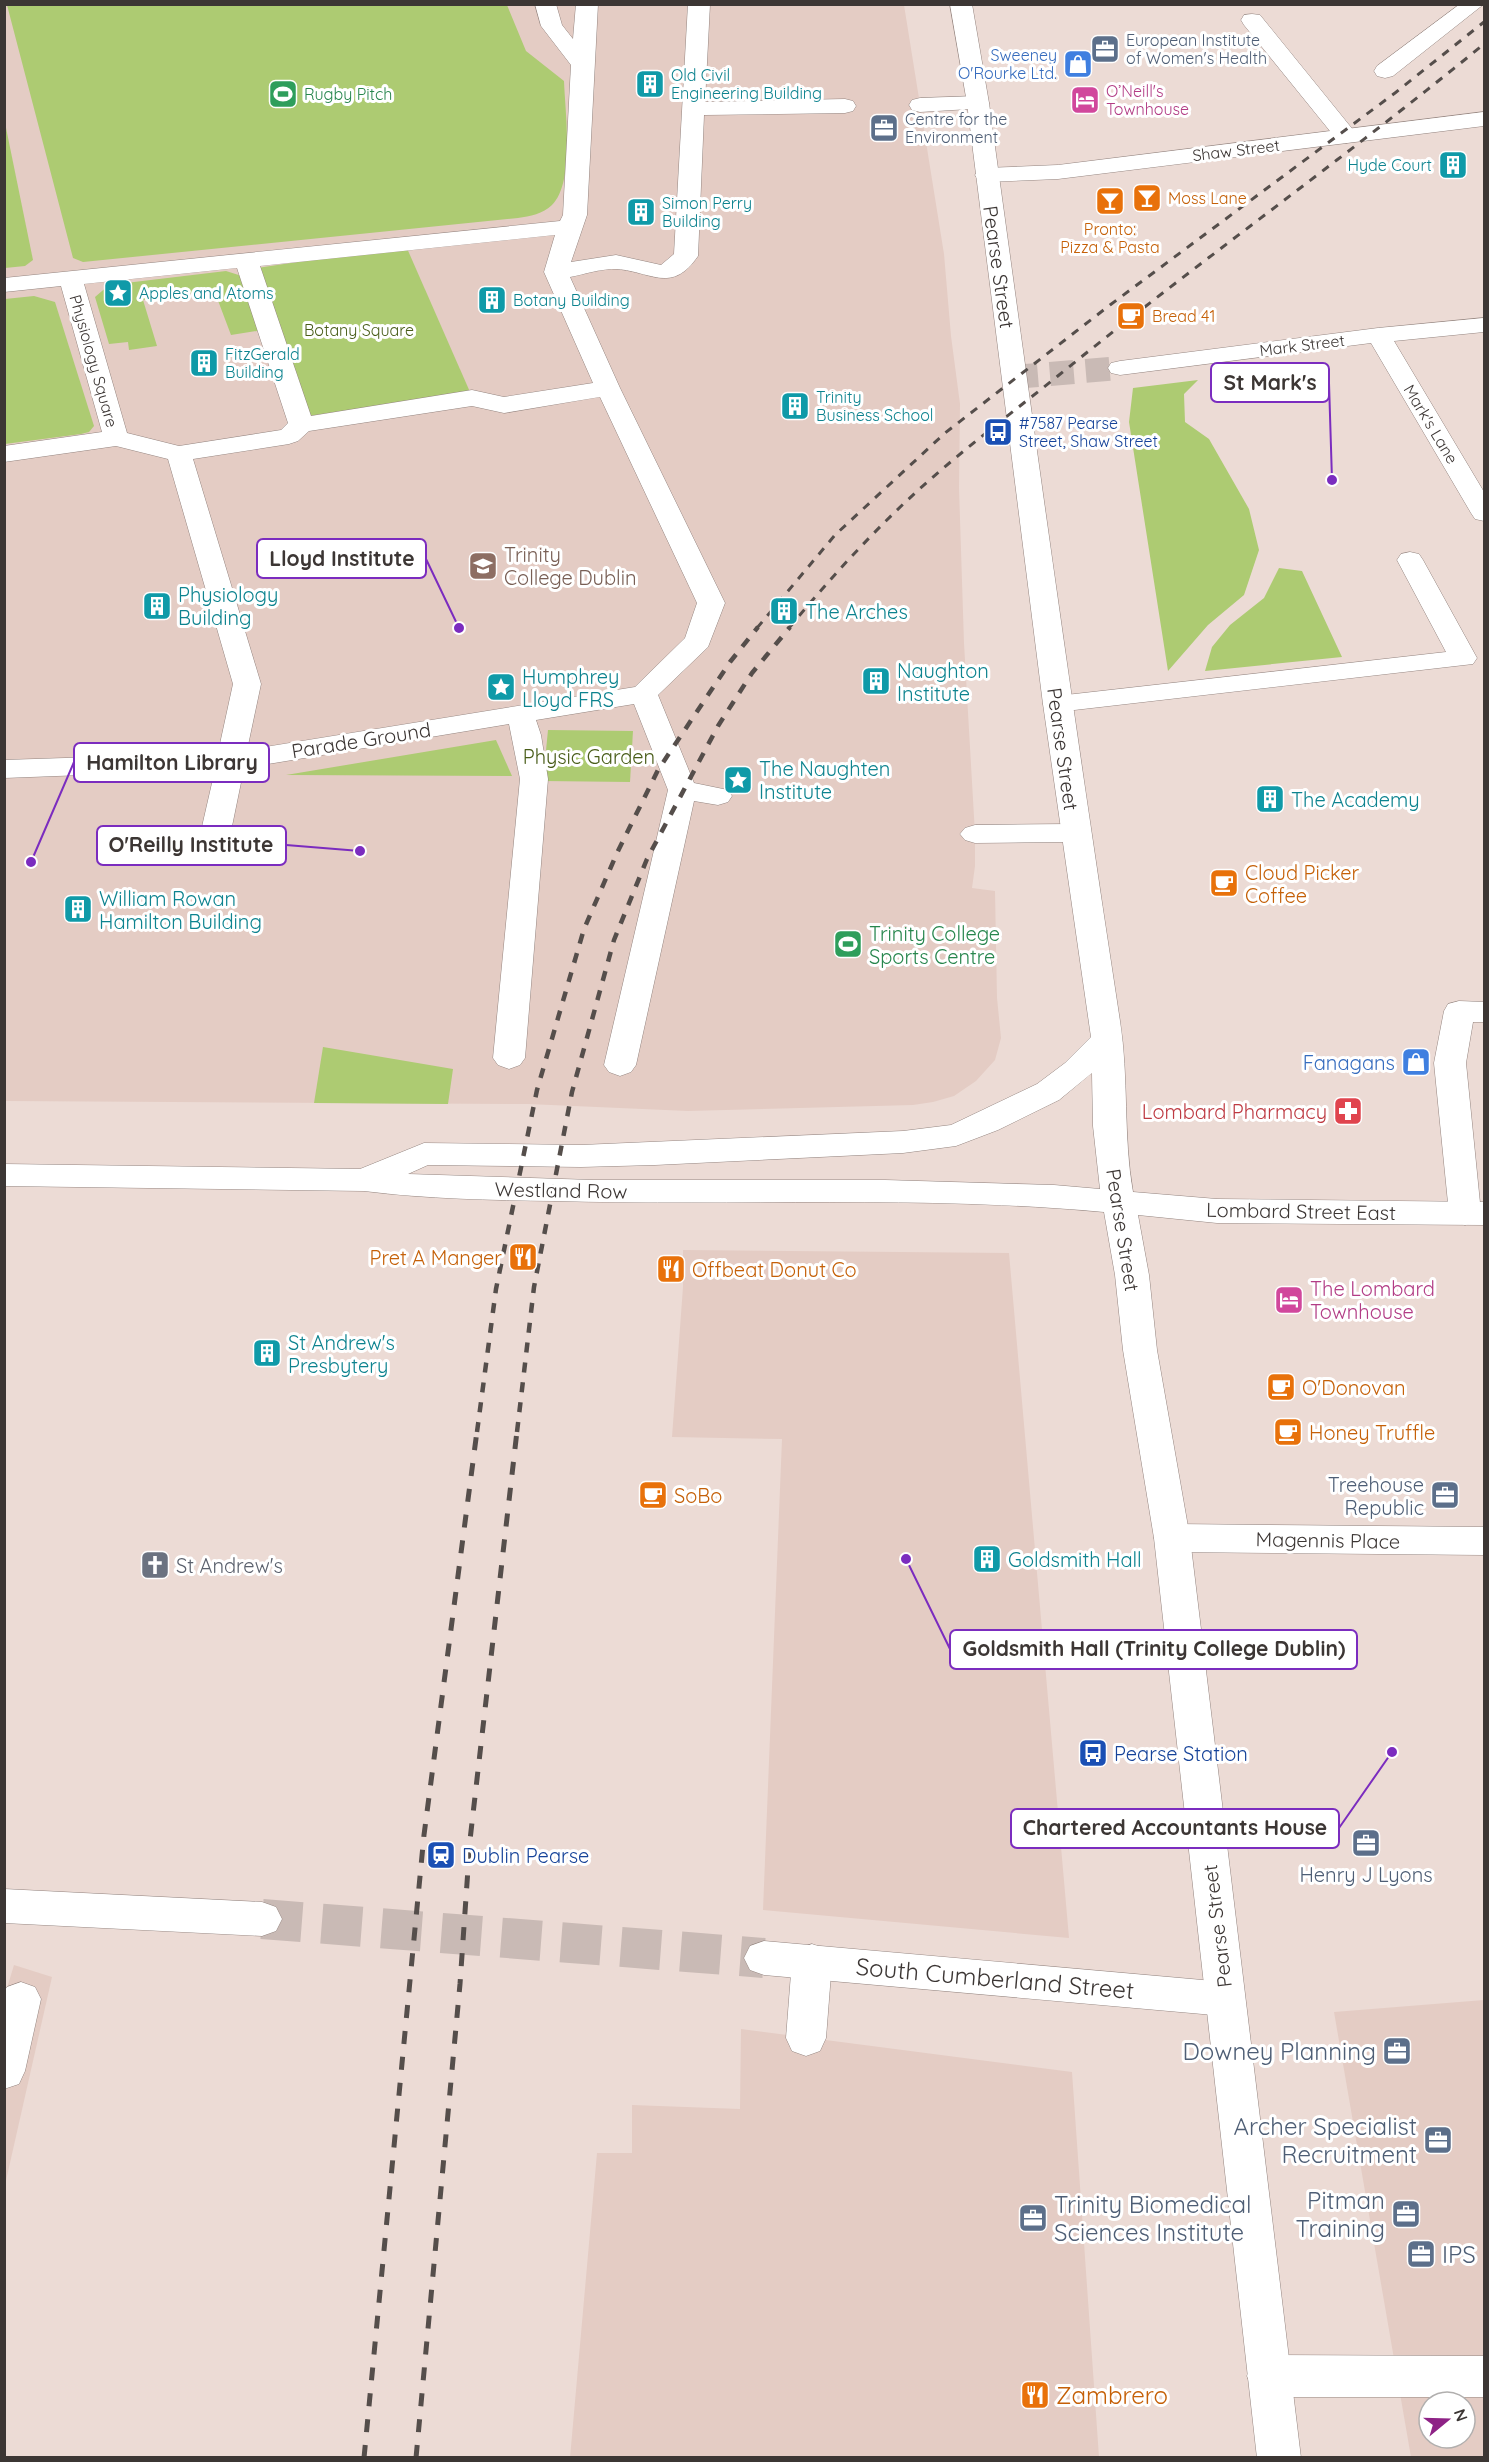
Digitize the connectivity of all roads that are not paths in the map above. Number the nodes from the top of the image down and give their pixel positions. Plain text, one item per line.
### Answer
1 (545, 4) edge
2 (587, 4) edge
3 (699, 4) edge
4 (961, 4) edge
5 (1474, 4) edge
6 (1252, 20) dead end
7 (582, 64) junction
8 (1385, 71) dead end
9 (978, 103) junction
10 (920, 105) dead end
11 (845, 106) dead end
12 (693, 109) junction
13 (1485, 119) edge
14 (1346, 136) junction
15 (986, 175) junction
16 (569, 227) junction
17 (246, 260) junction
18 (556, 272) junction
19 (71, 280) junction
20 (4, 285) edge
21 (1485, 325) edge
22 (1378, 335) junction
23 (1120, 368) tunnel mouth
24 (608, 388) junction
25 (302, 425) junction
26 (116, 438) junction
27 (179, 453) junction
28 (4, 454) edge
29 (1485, 513) edge
30 (1410, 560) dead end
31 (644, 694) junction
32 (1057, 704) junction
33 (520, 714) junction
34 (231, 761) junction
35 (4, 769) edge
36 (682, 790) junction
37 (718, 796) dead end
38 (216, 831) dead end
39 (1075, 833) junction
40 (975, 834) dead end
41 (1485, 1012) edge
42 (1107, 1039) junction
43 (509, 1058) dead end
44 (620, 1065) dead end
45 (4, 1175) edge
46 (364, 1180) junction
47 (1118, 1202) junction
48 (1475, 1213) edge
49 (1172, 1538) junction
50 (1485, 1541) edge
51 (4, 1906) edge
52 (262, 1919) tunnel mouth
53 (764, 1958) tunnel mouth
54 (812, 1961) junction
55 (21, 1999) dead end
56 (1226, 1999) junction
57 (806, 2038) dead end
58 (4, 2071) edge
59 (1269, 2376) junction
60 (1485, 2377) edge
61 (1279, 2457) edge

1 - 7 main road
2 - 7 main road
3 - 12 main road
4 - 9 main road, Pearse Street
5 - 8 main road
6 - 14 main road
7 - 16 main road
9 - 10 main road
9 - 15 main road, Pearse Street
11 - 12 main road
12 - 18 main road
13 - 14 main road, Shaw Street
14 - 15 main road, Shaw Street
15 - 32 main road, Pearse Street
16 - 17 main road
16 - 18 main road
17 - 19 main road
17 - 25 main road
18 - 24 main road
19 - 20 main road
19 - 26 main road, Physiology Square
21 - 22 main road, Mark Street
22 - 23 main road, Mark Street
22 - 29 main road, Mark's Lane
24 - 25 main road
24 - 31 main road
25 - 27 main road
26 - 27 main road
26 - 28 main road, Physiology Square
27 - 34 main road
30 - 32 main road
31 - 33 main road, Parade Ground
31 - 36 main road
32 - 39 main road, Pearse Street
33 - 34 main road, Parade Ground
33 - 43 main road
34 - 35 main road, Parade Ground
34 - 38 main road
36 - 37 main road
36 - 44 main road
39 - 40 main road
39 - 42 main road, Pearse Street
41 - 48 main road
42 - 46 main road
42 - 47 main road, Pearse Street
45 - 46 main road, Westland Row
46 - 47 main road, Westland Row
47 - 48 main road, Lombard Street East
47 - 49 main road, Pearse Street
49 - 50 main road, Magennis Place
49 - 56 main road, Pearse Street
51 - 52 main road
53 - 54 main road, South Cumberland Street
54 - 56 main road, South Cumberland Street
54 - 57 main road
55 - 58 main road
56 - 59 main road, Pearse Street
59 - 60 main road
59 - 61 main road, Pearse Street

